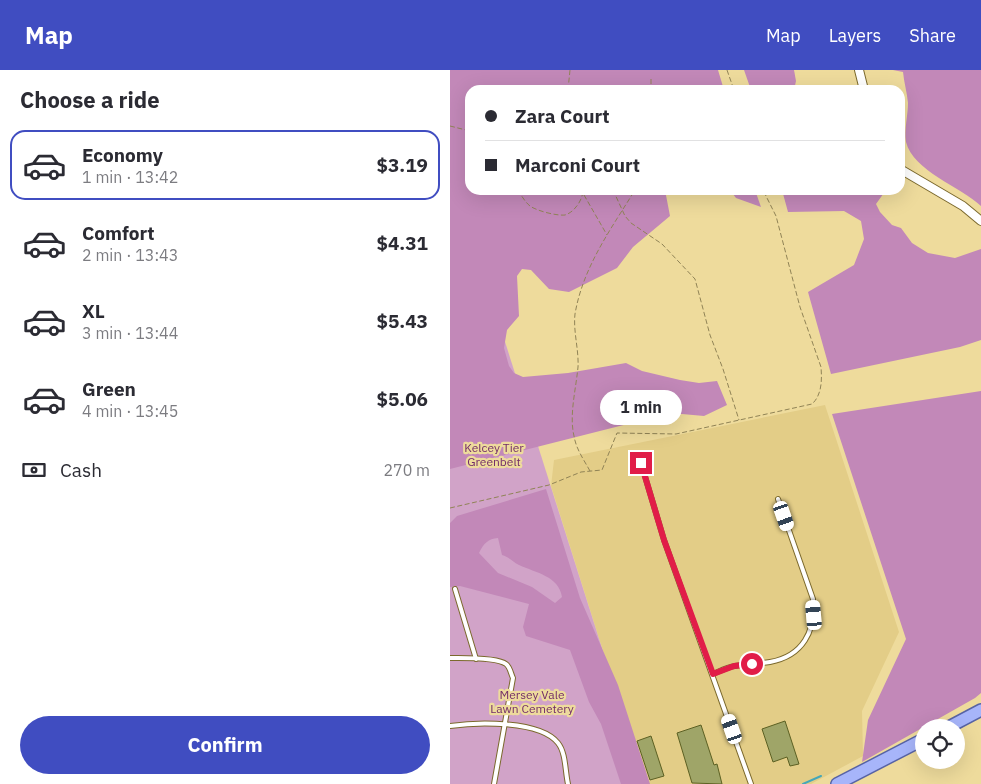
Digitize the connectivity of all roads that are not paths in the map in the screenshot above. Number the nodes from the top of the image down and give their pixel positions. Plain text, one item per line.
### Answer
1 (858, 70) edge
2 (862, 85) edge
3 (905, 172) edge
4 (981, 221) edge
5 (641, 463) dead end
6 (778, 499) dead end
7 (455, 589) dead end
8 (450, 658) edge
9 (476, 659) junction
10 (713, 674) junction
11 (981, 710) edge
12 (964, 719) edge
13 (505, 723) junction
14 (450, 726) edge
15 (915, 744) edge
16 (494, 784) edge
17 (568, 784) edge
18 (751, 784) edge
19 (837, 784) edge

1 - 2 street
3 - 4 street
5 - 10 lane
6 - 10 lane
7 - 9 lane
8 - 9 lane
9 - 13 lane
10 - 18 lane
11 - 12 main road
13 - 14 lane
13 - 16 lane
13 - 17 lane
15 - 19 main road

